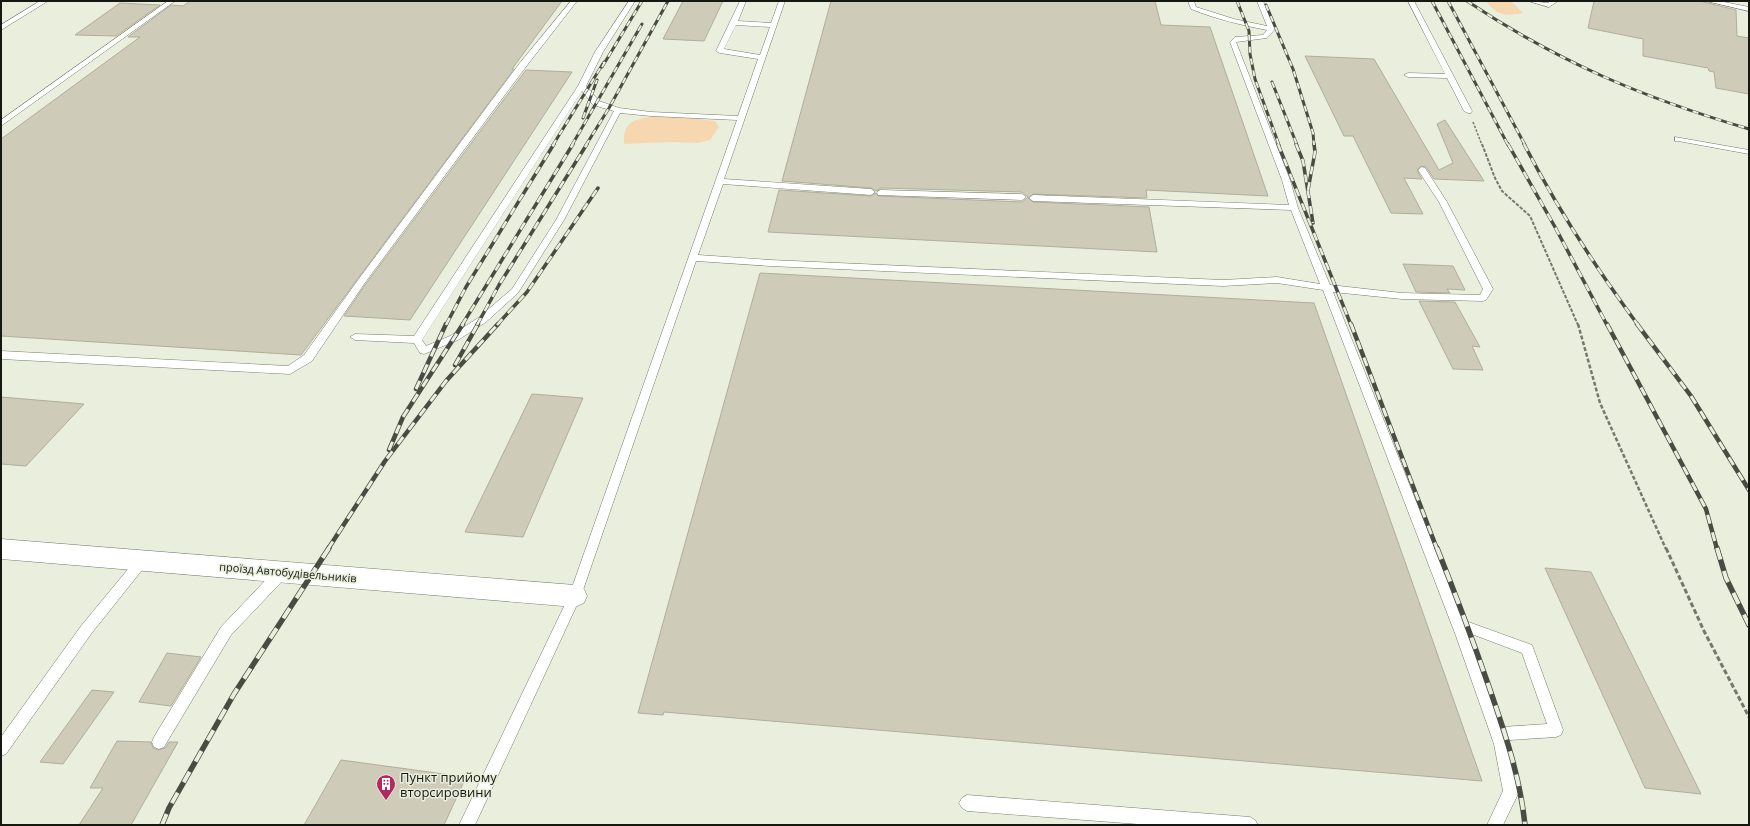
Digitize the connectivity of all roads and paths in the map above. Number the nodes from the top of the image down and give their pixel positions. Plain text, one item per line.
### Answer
1 (45, 1) edge
2 (172, 1) edge
3 (574, 1) edge
4 (632, 1) edge
5 (743, 1) edge
6 (782, 1) edge
7 (1191, 1) edge
8 (1260, 1) edge
9 (1411, 1) edge
10 (1530, 1) edge
11 (1555, 1) edge
12 (1708, 1) edge
13 (1749, 9) edge
14 (734, 23) junction
15 (774, 25) junction
16 (1, 28) edge
17 (1272, 29) junction
18 (762, 57) junction
19 (1408, 75) dead end
20 (1450, 76) junction
21 (582, 86) junction
22 (618, 110) junction
23 (1468, 111) joint
24 (741, 118) junction
25 (1, 124) edge
26 (1678, 139) dead end
27 (1749, 152) edge
28 (1422, 170) dead end
29 (719, 181) junction
30 (871, 192) dead end
31 (881, 193) dead end
32 (1022, 197) dead end
33 (1033, 198) dead end
34 (1294, 208) junction
35 (693, 258) junction
36 (1326, 288) junction
37 (355, 337) dead end
38 (418, 340) junction
39 (1, 355) edge
40 (1, 549) edge
41 (142, 561) junction
42 (282, 572) junction
43 (575, 596) junction
44 (1458, 624) junction
45 (1749, 717) edge
46 (159, 742) dead end
47 (1500, 744) junction
48 (1, 749) edge
49 (967, 803) dead end
50 (467, 825) edge
51 (1250, 825) edge
52 (1495, 825) edge

1 - 16 lane
2 - 25 lane
3 - 39 lane
4 - 21 lane
5 - 14 lane
6 - 15 lane
7 - 17 lane
8 - 17 lane
9 - 20 lane
10 - 11 lane
12 - 13 lane
14 - 15 lane
14 - 18 lane
15 - 18 lane
17 - 34 lane
18 - 24 lane
19 - 20 lane
20 - 23 lane
21 - 22 lane
21 - 38 lane
22 - 24 lane
22 - 38 lane
23 - 45 path
24 - 29 lane
26 - 27 lane
28 - 36 lane
29 - 30 lane
29 - 35 lane
31 - 32 lane
33 - 34 lane
34 - 36 lane
35 - 36 lane
35 - 43 lane
36 - 44 lane
37 - 38 lane
40 - 41 street, проїзд Автобудівельників
41 - 42 street, проїзд Автобудівельників
41 - 48 lane
42 - 43 street, проїзд Автобудівельників
42 - 46 lane
43 - 50 lane
44 - 47 lane
44 - 47 lane
47 - 52 lane
49 - 51 lane

